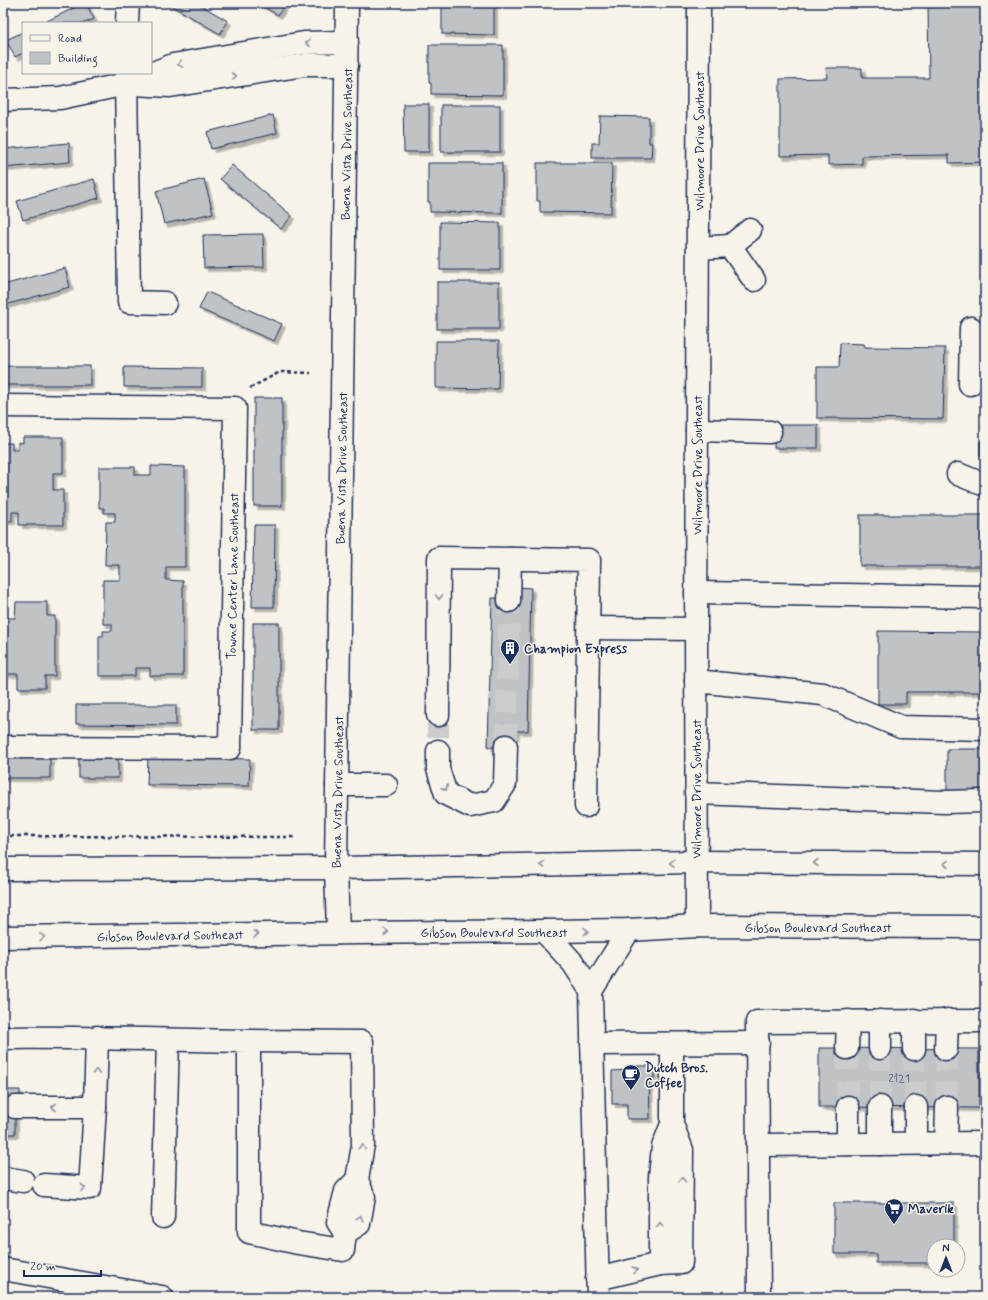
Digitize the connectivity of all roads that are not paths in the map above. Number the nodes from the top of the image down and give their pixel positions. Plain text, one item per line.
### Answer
1 (128, 3) edge
2 (347, 3) edge
3 (699, 3) edge
4 (127, 22) edge
5 (347, 42) junction
6 (347, 65) junction
7 (152, 71) edge
8 (143, 74) edge
9 (126, 79) edge
10 (3, 100) edge
11 (750, 230) dead end
12 (730, 246) junction
13 (698, 248) junction
14 (754, 280) dead end
15 (165, 303) dead end
16 (972, 328) dead end
17 (970, 384) dead end
18 (3, 406) edge
19 (697, 430) junction
20 (770, 432) dead end
21 (958, 474) dead end
22 (985, 485) edge
23 (510, 559) junction
24 (696, 593) junction
25 (985, 598) edge
26 (509, 600) tunnel mouth
27 (589, 628) junction
28 (696, 629) junction
29 (696, 681) junction
30 (438, 716) tunnel mouth
31 (985, 729) edge
32 (506, 746) tunnel mouth
33 (3, 747) edge
34 (438, 751) tunnel mouth
35 (337, 785) junction
36 (386, 785) dead end
37 (696, 793) junction
38 (985, 801) edge
39 (586, 806) dead end
40 (696, 862) junction
41 (985, 864) edge
42 (336, 868) junction
43 (3, 869) edge
44 (697, 926) junction
45 (985, 927) edge
46 (629, 930) junction
47 (544, 931) junction
48 (338, 933) junction
49 (3, 937) edge
50 (591, 991) junction
51 (914, 1020) junction
52 (947, 1020) junction
53 (848, 1021) junction
54 (880, 1021) junction
55 (985, 1021) edge
56 (97, 1037) junction
57 (3, 1038) edge
58 (168, 1040) junction
59 (249, 1040) junction
60 (758, 1043) junction
61 (592, 1044) junction
62 (672, 1044) junction
63 (847, 1048) tunnel mouth
64 (880, 1048) tunnel mouth
65 (914, 1049) tunnel mouth
66 (946, 1049) tunnel mouth
67 (16, 1107) dead end
68 (95, 1107) junction
69 (848, 1107) tunnel mouth
70 (880, 1107) tunnel mouth
71 (916, 1107) tunnel mouth
72 (947, 1107) tunnel mouth
73 (946, 1143) junction
74 (985, 1143) edge
75 (848, 1144) junction
76 (880, 1144) junction
77 (916, 1144) junction
78 (758, 1145) junction
79 (44, 1186) dead end
80 (162, 1217) dead end
81 (3, 1269) edge
82 (597, 1288) edge
83 (162, 1297) edge
84 (759, 1297) edge

1 - 4 street
2 - 5 street, Buena Vista Drive Southeast
3 - 13 street, Wilmoore Drive Southeast
5 - 6 street, Buena Vista Drive Southeast
5 -> 7 street
9 -> 6 street
6 - 35 street, Buena Vista Drive Southeast
8 -> 9 street
9 - 10 street
9 - 15 street
11 - 12 street
12 - 13 street
12 - 14 street
13 - 19 street, Wilmoore Drive Southeast
16 - 17 street
18 - 33 street, Towne Center Lane Southeast
19 - 20 street
19 - 24 street, Wilmoore Drive Southeast
21 - 22 street
23 - 26 street
23 - 27 street
23 -> 30 street
24 - 25 street
24 - 28 street, Wilmoore Drive Southeast
27 - 28 street
27 - 39 street
28 - 29 street, Wilmoore Drive Southeast
29 - 31 street
29 - 37 street, Wilmoore Drive Southeast
34 -> 32 street
35 - 36 street
35 - 42 street, Buena Vista Drive Southeast
37 - 38 street
37 - 40 street, Wilmoore Drive Southeast
41 -> 40 street
40 -> 42 street
40 - 44 street, Wilmoore Drive Southeast
42 - 43 street
42 - 48 street, Buena Vista Drive Southeast
44 - 45 street, Gibson Boulevard Southeast
44 - 46 street, Gibson Boulevard Southeast
47 -> 46 street, Gibson Boulevard Southeast
46 - 50 street
48 -> 47 street, Gibson Boulevard Southeast
47 - 50 street
49 -> 48 street, Gibson Boulevard Southeast
50 - 61 street
51 - 52 street
51 - 54 street
51 - 65 street
52 - 55 street
52 - 66 street
53 - 54 street
53 - 60 street
53 - 63 street
54 - 64 street
56 - 57 street
56 - 58 street
68 -> 56 street
58 - 59 street
58 - 80 street
59 -> 59 street
60 - 62 street
60 - 78 street
61 - 62 street
61 - 82 street
82 -> 62 street
68 -> 67 street
79 -> 68 street
69 - 75 street
70 - 76 street
71 - 77 street
72 - 73 street
73 - 74 street
73 - 77 street
75 - 76 street
75 - 78 street
76 - 77 street
78 - 84 street
81 - 83 street

